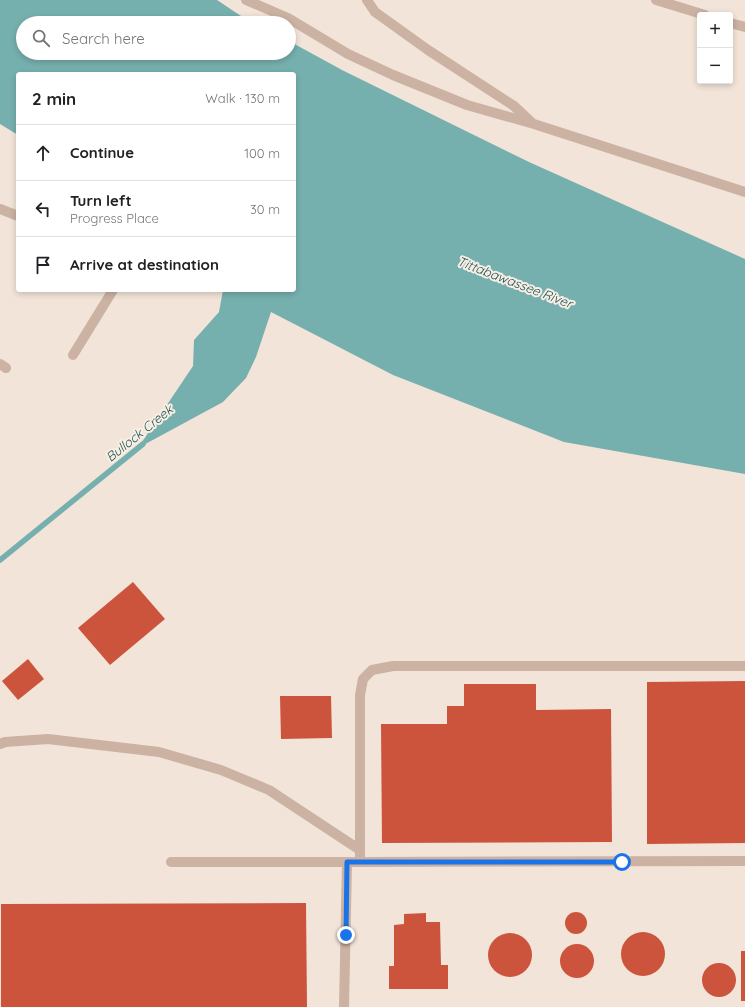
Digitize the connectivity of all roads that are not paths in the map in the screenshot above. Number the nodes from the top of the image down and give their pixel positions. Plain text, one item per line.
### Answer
1 (246, 0) edge
2 (367, 0) edge
3 (656, 0) edge
4 (697, 13) edge
5 (283, 16) edge
6 (296, 23) edge
7 (733, 24) edge
8 (745, 27) edge
9 (534, 124) junction
10 (745, 192) edge
11 (0, 209) edge
12 (16, 215) edge
13 (112, 292) edge
14 (73, 355) dead end
15 (745, 666) edge
16 (0, 744) edge
17 (360, 850) junction
18 (171, 862) dead end
19 (347, 862) junction
20 (360, 862) junction
21 (745, 862) edge
22 (344, 1007) edge

1 - 5 lane
2 - 9 lane
3 - 4 lane
6 - 9 lane
7 - 8 lane
9 - 10 lane
11 - 12 lane
13 - 14 lane
15 - 17 lane
16 - 17 lane
17 - 20 lane
18 - 19 lane
19 - 20 lane
19 - 22 lane
20 - 21 lane

